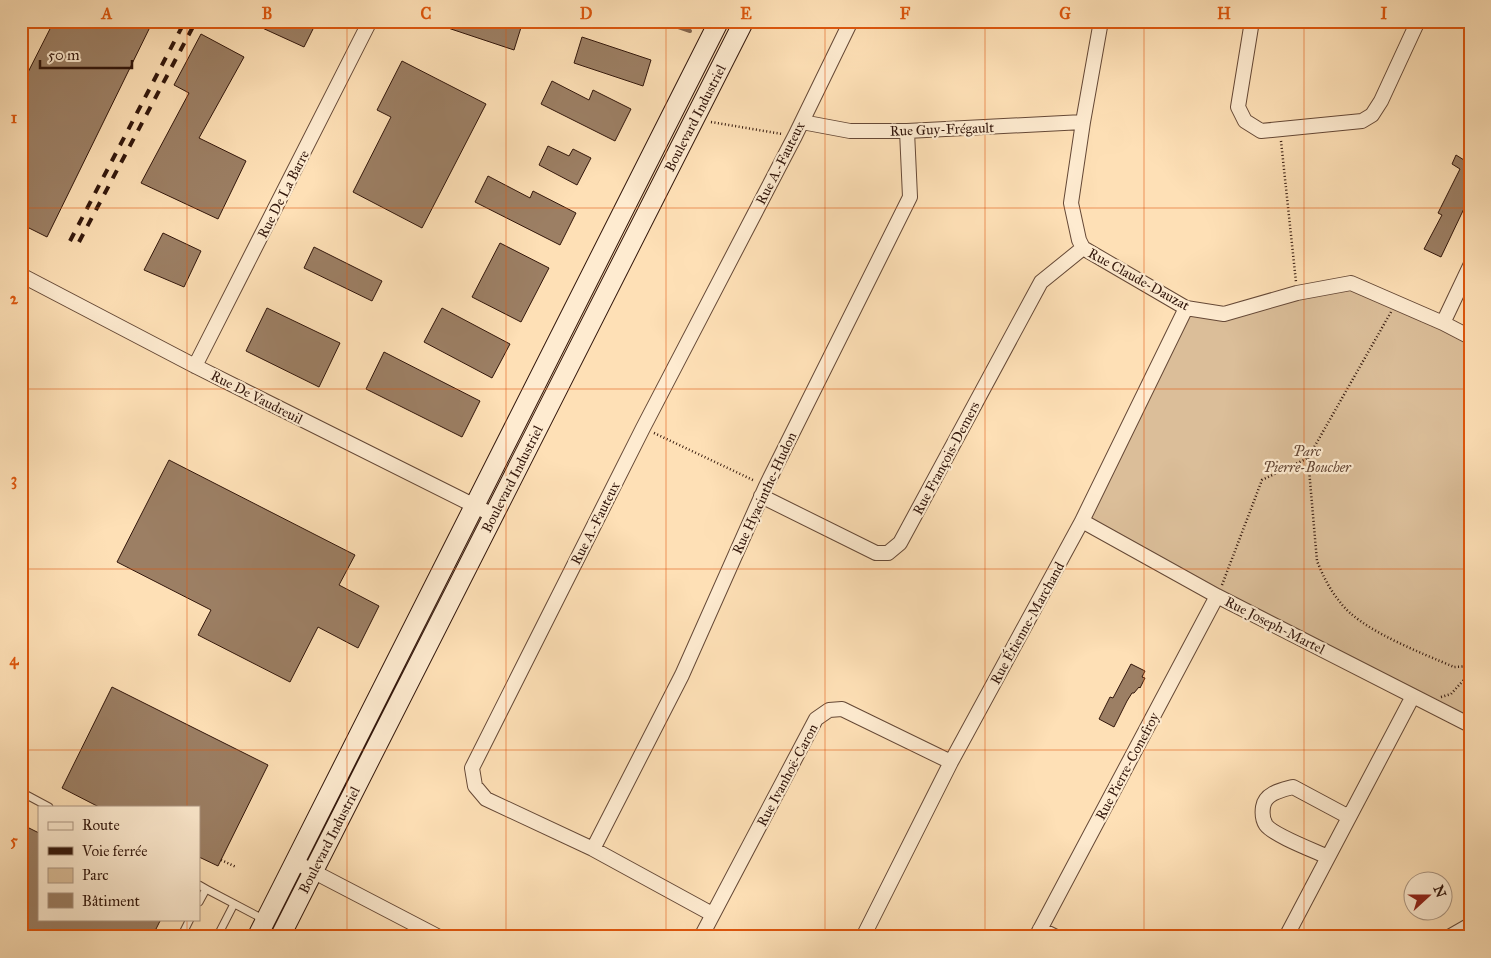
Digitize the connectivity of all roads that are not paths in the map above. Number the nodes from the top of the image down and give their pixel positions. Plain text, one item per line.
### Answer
1 (370, 21) edge
2 (851, 21) edge
3 (1101, 21) edge
4 (1252, 21) edge
5 (1418, 21) edge
6 (719, 23) edge
7 (741, 27) edge
8 (694, 71) junction
9 (714, 81) junction
10 (802, 122) junction
11 (1083, 122) junction
12 (907, 132) junction
13 (643, 173) junction
14 (662, 183) junction
15 (1083, 248) junction
16 (1470, 266) edge
17 (21, 275) edge
18 (589, 279) junction
19 (607, 291) junction
20 (1186, 308) junction
21 (1443, 323) junction
22 (1470, 337) edge
23 (552, 352) junction
24 (571, 362) junction
25 (195, 366) junction
26 (530, 397) junction
27 (548, 408) junction
28 (763, 491) junction
29 (475, 506) junction
30 (494, 515) junction
31 (1082, 522) junction
32 (1218, 596) junction
33 (1413, 696) junction
34 (1470, 725) edge
35 (952, 762) junction
36 (337, 778) junction
37 (356, 787) junction
38 (21, 792) edge
39 (47, 806) edge
40 (1349, 817) junction
41 (593, 849) junction
42 (1328, 857) junction
43 (294, 862) junction
44 (313, 872) junction
45 (202, 887) edge
46 (234, 904) junction
47 (712, 914) junction
48 (190, 920) edge
49 (1470, 925) edge
50 (261, 929) edge
51 (1038, 933) edge
52 (181, 937) edge
53 (217, 937) edge
54 (280, 937) edge
55 (438, 937) edge
56 (701, 937) edge
57 (863, 937) edge
58 (1056, 937) edge
59 (1286, 937) edge
60 (1448, 937) edge

1 - 25 street, Rue De La Barre
2 - 10 street, Rue A.-Fauteux
3 - 11 street, Rue Claude-Dauzat
4 - 5 street
6 - 7 street
6 - 8 street, Boulevard Industriel
7 - 9 street, Boulevard Industriel
8 - 9 street
8 - 13 street, Boulevard Industriel
9 - 14 street, Boulevard Industriel
10 - 12 street, Rue Guy-Frégault
10 - 41 street, Rue A.-Fauteux
11 - 12 street, Rue Guy-Frégault
11 - 15 street, Rue Claude-Dauzat
12 - 28 street, Rue Hyacinthe-Hudon
13 - 14 street
13 - 18 street, Boulevard Industriel
14 - 19 street, Boulevard Industriel
15 - 20 street, Rue Claude-Dauzat
15 - 28 street, Rue François-Demers
16 - 21 street
17 - 25 street, Rue De Vaudreuil
18 - 19 street
18 - 23 street, Boulevard Industriel
19 - 24 street, Boulevard Industriel
20 - 21 street, Rue Claude-Dauzat
20 - 31 street, Rue Étienne-Marchand
21 - 22 street, Rue Claude-Dauzat
23 - 24 street
23 - 26 street, Boulevard Industriel
24 - 27 street, Boulevard Industriel
25 - 29 street, Rue De Vaudreuil
26 - 27 street
26 - 29 street, Boulevard Industriel
27 - 30 street, Boulevard Industriel
28 - 41 street, Rue Hyacinthe-Hudon
29 - 30 street, Rue De Vaudreuil
29 - 36 street, Boulevard Industriel
30 - 37 street, Boulevard Industriel
31 - 32 street, Rue Joseph-Martel
31 - 35 street, Rue Étienne-Marchand
32 - 33 street, Rue Joseph-Martel
32 - 51 street, Rue Pierre-Conefroy
33 - 34 street, Rue Joseph-Martel
33 - 40 street
35 - 47 street, Rue Ivanhoë-Caron
35 - 57 street, Rue Étienne-Marchand
36 - 37 street
36 - 43 street, Boulevard Industriel
37 - 44 street, Boulevard Industriel
38 - 39 lane
40 - 42 street
40 - 42 street
41 - 47 street, Rue A.-Fauteux
42 - 59 street
43 - 44 street
43 - 50 street, Boulevard Industriel
44 - 54 street, Boulevard Industriel
44 - 55 street
45 - 46 lane
46 - 50 lane
46 - 53 lane
47 - 56 street, Rue Ivanhoë-Caron
48 - 52 lane
49 - 60 street
51 - 58 street

